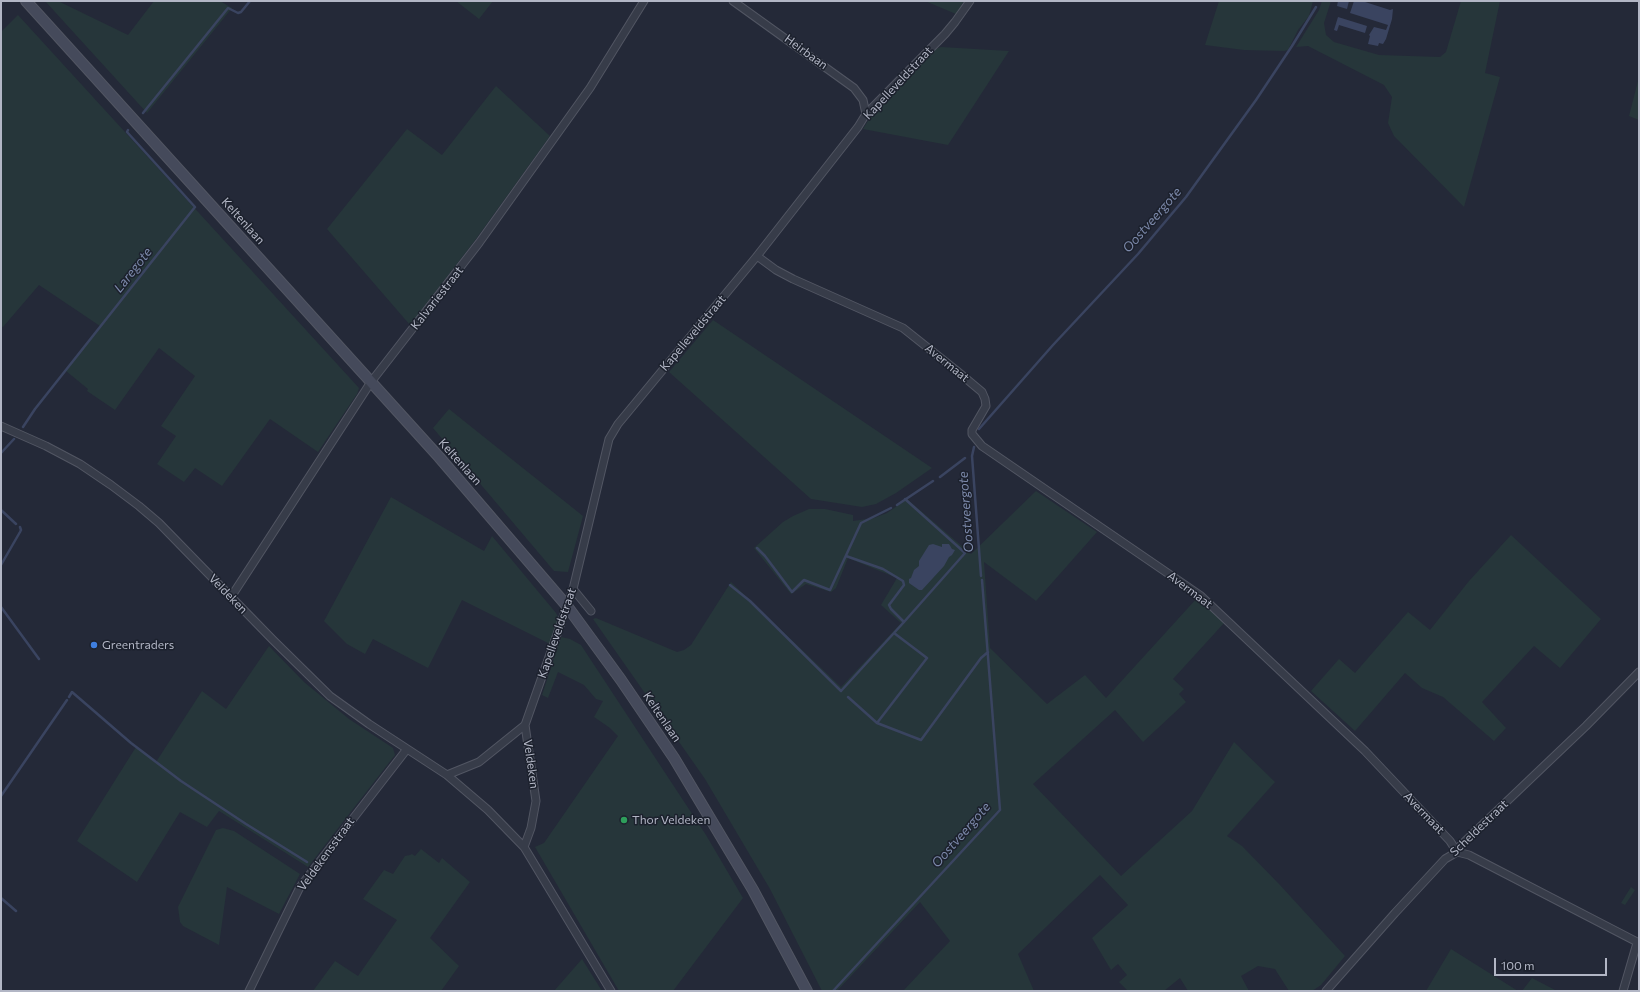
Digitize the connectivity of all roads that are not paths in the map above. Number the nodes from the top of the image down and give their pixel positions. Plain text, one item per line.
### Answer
1 (26, 1) edge
2 (644, 1) edge
3 (734, 1) edge
4 (970, 1) edge
5 (866, 114) junction
6 (758, 256) junction
7 (371, 382) junction
8 (1, 426) edge
9 (573, 589) junction
10 (231, 596) junction
11 (567, 606) junction
12 (591, 610) dead end
13 (1639, 672) edge
14 (525, 725) junction
15 (407, 749) junction
16 (447, 775) junction
17 (524, 848) junction
18 (1457, 852) junction
19 (1638, 943) edge
20 (249, 991) edge
21 (611, 991) edge
22 (807, 991) edge
23 (1326, 991) edge
24 (1623, 991) edge

1 - 7 main road, Keltenlaan
2 - 7 street, Kalvariestraat
3 - 5 street, Heirbaan
4 - 5 street, Kapelleveldstraat
5 - 6 street, Kapelleveldstraat
6 - 9 street, Kapelleveldstraat
6 - 18 street, Avermaat
7 - 10 street, Kalvariestraat
7 - 11 main road, Keltenlaan
8 - 10 street, Veldeken
9 - 11 street, Kapelleveldstraat
9 - 12 street
10 - 15 street, Veldeken
11 - 14 street, Kapelleveldstraat
11 - 22 main road, Keltenlaan
13 - 18 street, Scheldestraat
14 - 16 street, Veldeken
14 - 17 street, Veldeken
15 - 16 street, Veldeken
15 - 20 street, Veldekensstraat
16 - 17 street, Veldeken
17 - 21 street, Veldeken
18 - 19 street
18 - 23 street, Scheldestraat
19 - 24 street

